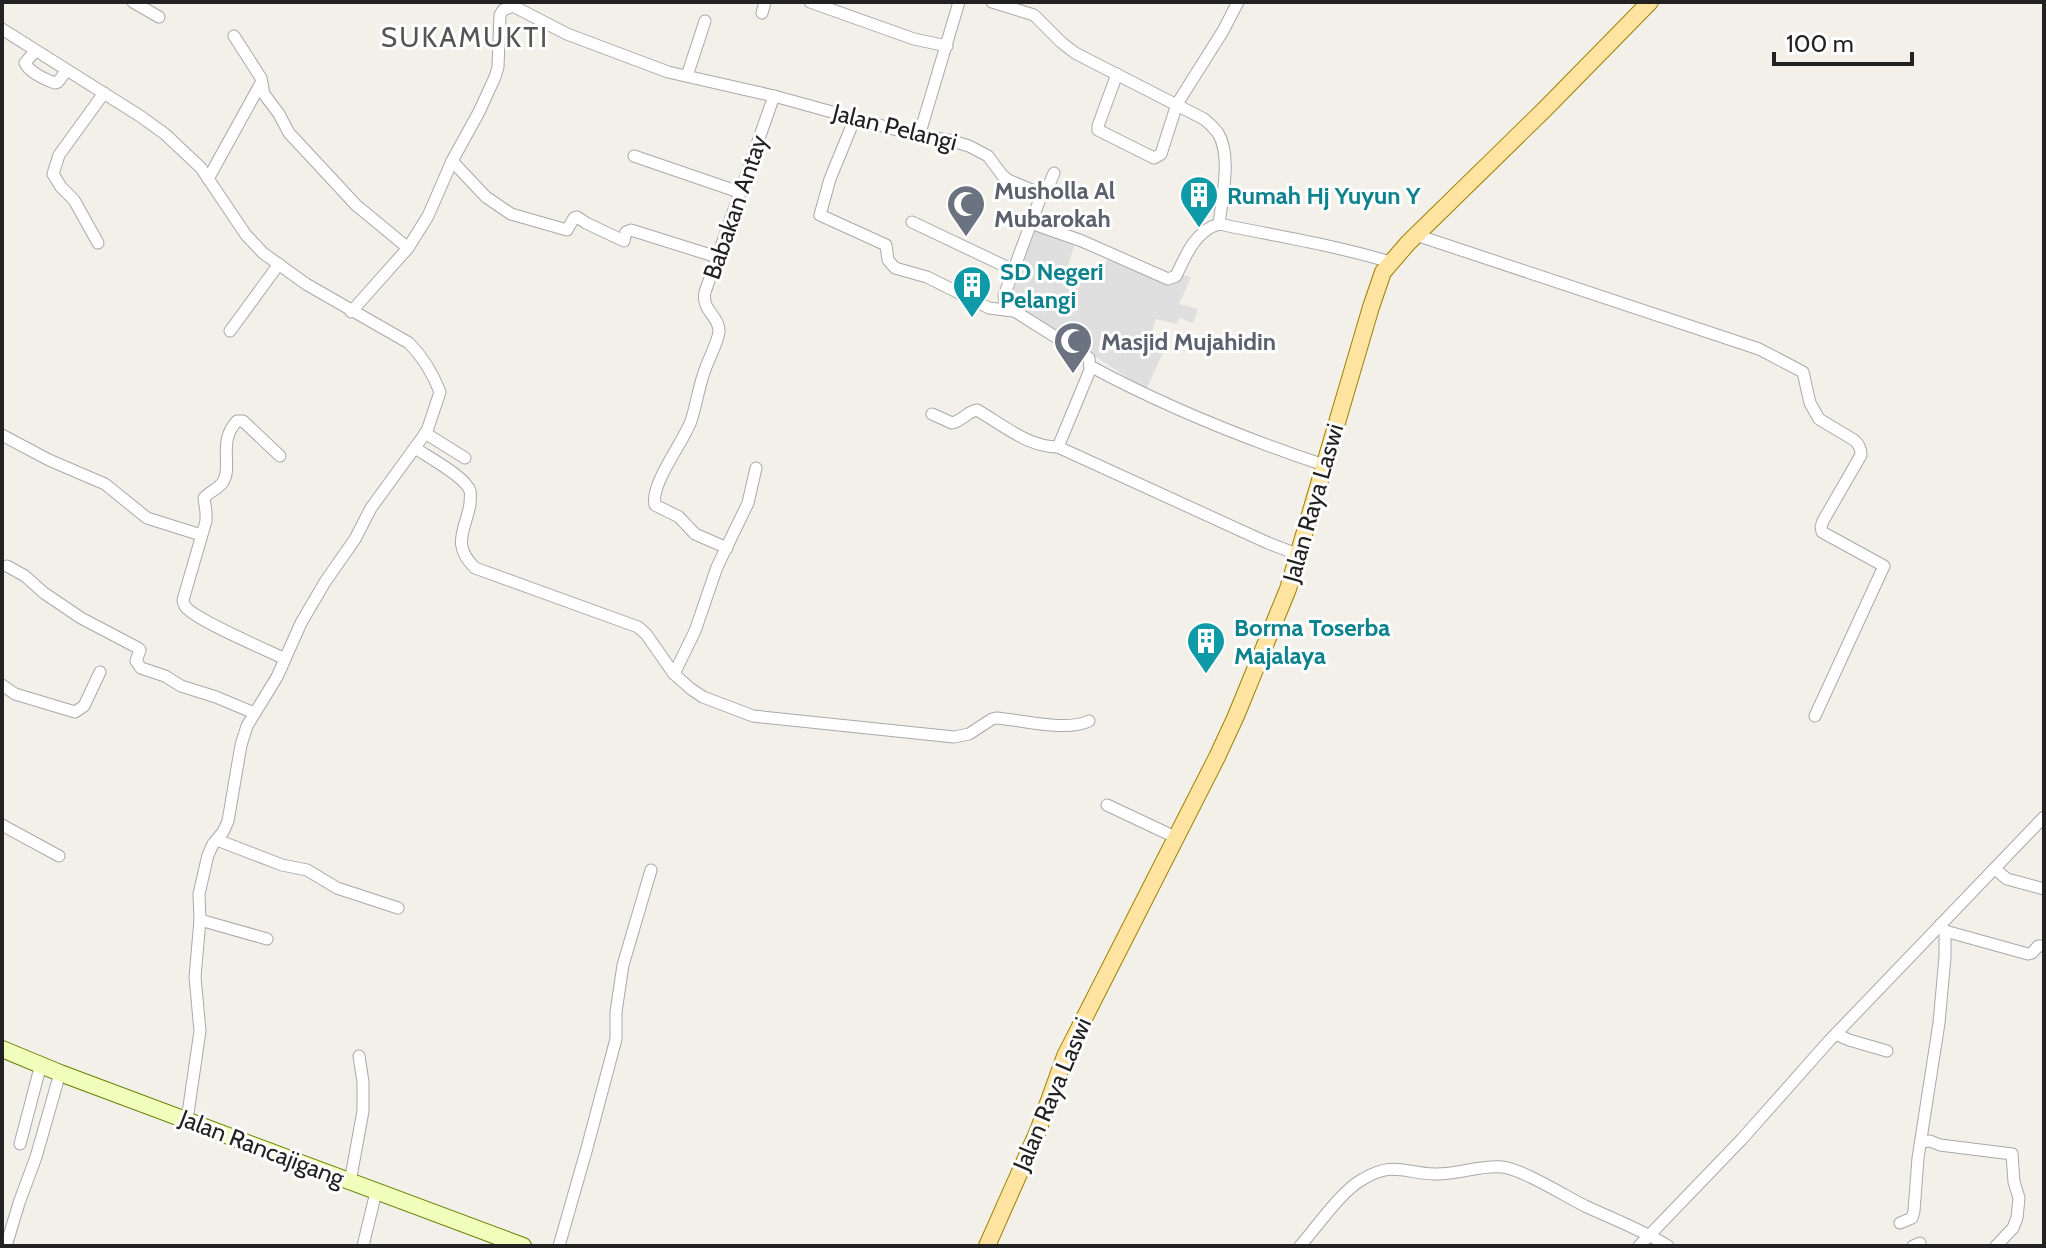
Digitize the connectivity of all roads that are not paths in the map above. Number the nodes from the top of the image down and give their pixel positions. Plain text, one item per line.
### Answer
1 (133, 2) edge
2 (810, 2) edge
3 (959, 2) edge
4 (992, 2) edge
5 (1238, 2) edge
6 (1650, 2) edge
7 (512, 4) edge
8 (159, 17) dead end
9 (705, 21) dead end
10 (2, 29) edge
11 (234, 36) dead end
12 (947, 46) junction
13 (35, 51) junction
14 (66, 71) junction
15 (1117, 74) junction
16 (687, 76) junction
17 (261, 83) junction
18 (104, 93) junction
19 (774, 96) junction
20 (1177, 104) junction
21 (855, 118) junction
22 (919, 136) junction
23 (634, 156) dead end
24 (452, 161) junction
25 (1054, 173) dead end
26 (208, 179) junction
27 (739, 192) junction
28 (1041, 198) junction
29 (912, 222) dead end
30 (1031, 223) junction
31 (1219, 224) junction
32 (1416, 235) junction
33 (98, 243) dead end
34 (408, 248) junction
35 (717, 257) junction
36 (1390, 262) junction
37 (279, 264) junction
38 (1013, 270) junction
39 (1013, 311) junction
40 (351, 312) junction
41 (230, 331) dead end
42 (1090, 366) junction
43 (932, 414) dead end
44 (425, 433) junction
45 (2, 435) edge
46 (1058, 447) junction
47 (415, 448) junction
48 (280, 456) dead end
49 (465, 458) dead end
50 (1324, 465) junction
51 (756, 468) dead end
52 (201, 535) junction
53 (727, 548) junction
54 (1297, 554) junction
55 (7, 566) dead end
56 (285, 659) junction
57 (100, 672) dead end
58 (674, 674) junction
59 (2, 685) edge
60 (254, 713) junction
61 (1815, 716) dead end
62 (1089, 721) dead end
63 (1107, 805) dead end
64 (2044, 817) edge
65 (2, 825) edge
66 (1175, 837) junction
67 (217, 840) junction
68 (59, 856) dead end
69 (1995, 869) junction
70 (651, 870) dead end
71 (2044, 889) edge
72 (398, 908) dead end
73 (200, 920) junction
74 (1943, 928) junction
75 (267, 939) dead end
76 (2044, 946) edge
77 (1836, 1034) junction
78 (2, 1049) edge
79 (1887, 1051) dead end
80 (359, 1056) dead end
81 (41, 1064) junction
82 (60, 1073) junction
83 (187, 1120) junction
84 (1921, 1142) junction
85 (20, 1144) dead end
86 (350, 1182) junction
87 (376, 1192) junction
88 (1900, 1223) dead end
89 (1644, 1241) edge
90 (6, 1246) edge
91 (363, 1246) edge
92 (523, 1246) edge
93 (559, 1246) edge
94 (987, 1246) edge
95 (1300, 1246) edge
96 (1668, 1246) edge
97 (1996, 1246) edge

1 - 8 street
2 - 12 street
3 - 12 street
4 - 15 street
5 - 20 street
6 - 32 main road, Jalan Raya Laswi
7 - 16 street, Jalan Pelangi
7 - 24 street
9 - 16 street
10 - 13 street
11 - 17 street
12 - 22 street
13 - 14 street
13 - 14 street
14 - 18 street
15 - 20 street
15 - 20 street
16 - 19 street, Jalan Pelangi
17 - 26 street
17 - 34 street
18 - 26 street
18 - 33 street
19 - 21 street, Jalan Pelangi
19 - 27 street, Babakan Antay
20 - 31 street
21 - 22 street, Jalan Pelangi
21 - 39 street
22 - 28 street, Jalan Pelangi
23 - 27 street
24 - 34 street
24 - 35 street
25 - 28 street
26 - 37 street
27 - 35 street, Babakan Antay
28 - 30 street
29 - 38 street
30 - 31 street
30 - 38 street
31 - 36 street
32 - 36 main road, Jalan Raya Laswi
32 - 61 street
34 - 40 street
35 - 53 street, Babakan Antay
36 - 50 main road, Jalan Raya Laswi
37 - 40 street
37 - 41 street
38 - 39 street
39 - 42 street
40 - 44 street
42 - 46 street
42 - 50 street
43 - 46 street
44 - 47 street
44 - 49 street
45 - 52 street
46 - 54 street
47 - 56 street
47 - 58 street
48 - 52 street
50 - 54 main road, Jalan Raya Laswi
51 - 53 street
52 - 56 street
53 - 58 street
54 - 66 main road, Jalan Raya Laswi
55 - 60 street
56 - 60 street
57 - 59 street
58 - 62 street
60 - 67 street
63 - 66 street
64 - 69 street
65 - 68 street
66 - 94 main road, Jalan Raya Laswi
67 - 72 street
67 - 73 street
69 - 71 street
69 - 74 street
70 - 93 street
73 - 75 street
73 - 83 street
74 - 76 street
74 - 77 street
74 - 84 street
77 - 79 street
77 - 89 street
78 - 81 main road, Jalan Rancajigang
80 - 86 street
81 - 82 main road, Jalan Rancajigang
81 - 85 street
82 - 83 main road, Jalan Rancajigang
82 - 90 street
83 - 86 main road, Jalan Rancajigang
84 - 88 street
84 - 97 street
86 - 87 main road, Jalan Rancajigang
87 - 91 street
87 - 92 main road, Jalan Rancajigang
89 - 95 street
89 - 96 street

